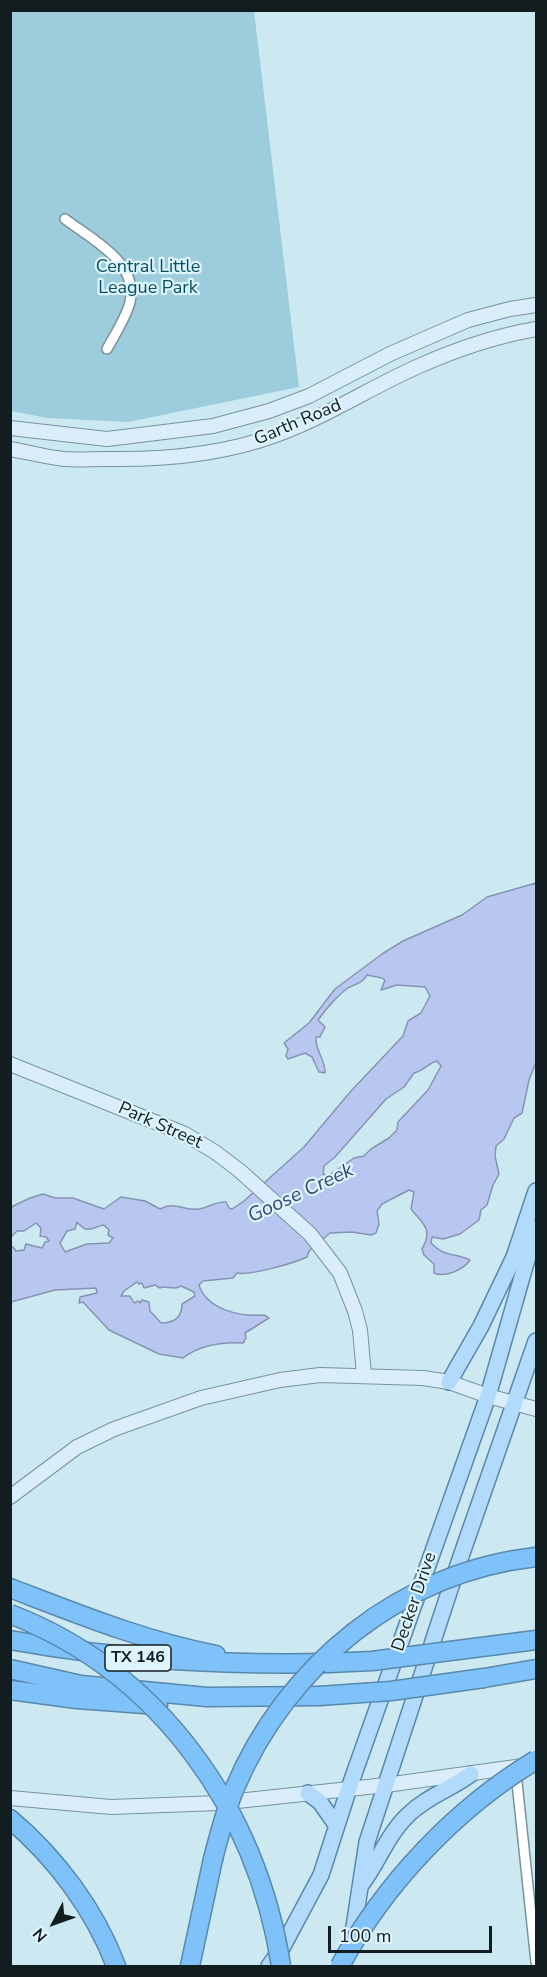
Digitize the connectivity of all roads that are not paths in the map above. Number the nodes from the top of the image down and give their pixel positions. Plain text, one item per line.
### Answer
1 (65, 219) dead end
2 (537, 305) edge
3 (537, 329) edge
4 (440, 331) junction
5 (107, 349) dead end
6 (449, 354) junction
7 (309, 396) junction
8 (320, 416) junction
9 (10, 428) edge
10 (193, 429) junction
11 (33, 432) junction
12 (10, 449) edge
13 (28, 452) junction
14 (195, 454) junction
15 (10, 1064) edge
16 (537, 1191) edge
17 (537, 1228) edge
18 (537, 1341) edge
19 (364, 1375) junction
20 (449, 1382) junction
21 (488, 1396) junction
22 (515, 1403) junction
23 (537, 1409) edge
24 (10, 1497) edge
25 (537, 1557) edge
26 (10, 1588) edge
27 (10, 1614) edge
28 (10, 1640) edge
29 (537, 1640) edge
30 (268, 1664) junction
31 (10, 1669) edge
32 (537, 1669) edge
33 (10, 1690) edge
34 (207, 1697) junction
35 (537, 1762) edge
36 (515, 1768) junction
37 (471, 1774) junction
38 (386, 1785) junction
39 (350, 1788) junction
40 (308, 1793) junction
41 (10, 1798) edge
42 (10, 1819) edge
43 (337, 1826) junction
44 (359, 1887) junction
45 (537, 1962) edge
46 (116, 1966) edge
47 (190, 1966) edge
48 (269, 1966) edge
49 (281, 1966) edge
50 (340, 1966) edge
51 (349, 1966) edge

1 - 5 street
2 - 4 main road, Garth Road
3 - 6 main road, Garth Road
4 - 6 main road
4 - 7 main road, Garth Road
6 - 8 main road, Garth Road
7 - 8 main road
7 - 10 main road, Garth Road
8 - 14 main road, Garth Road
9 - 11 main road, Garth Road
10 - 11 main road, Garth Road
10 - 14 main road
11 - 13 main road
12 - 13 main road, Garth Road
13 - 14 main road, Garth Road
15 - 19 main road, Park Street
16 - 20 main road
17 - 21 main road, Decker Drive
18 - 22 main road, Decker Drive
19 - 20 main road
19 - 24 main road
20 - 21 main road
21 - 22 main road
21 - 39 main road, Decker Drive
22 - 23 main road
22 - 38 main road, Decker Drive
25 - 47 highway, bridge
26 - 30 highway
27 - 49 highway, bridge
28 - 30 highway, TX 146
29 - 30 highway, TX 146, bridge
31 - 34 highway, TX 146
32 - 34 highway, TX 146, bridge
33 - 34 highway
35 - 36 main road
35 - 50 highway, bridge
36 - 37 main road
36 - 45 street
37 - 38 main road
37 - 44 main road
38 - 39 main road
38 - 44 main road, Decker Drive
39 - 40 main road
39 - 43 main road, Decker Drive
40 - 41 main road
40 - 43 main road
42 - 46 highway
43 - 48 main road, Decker Drive
44 - 51 main road, Decker Drive

